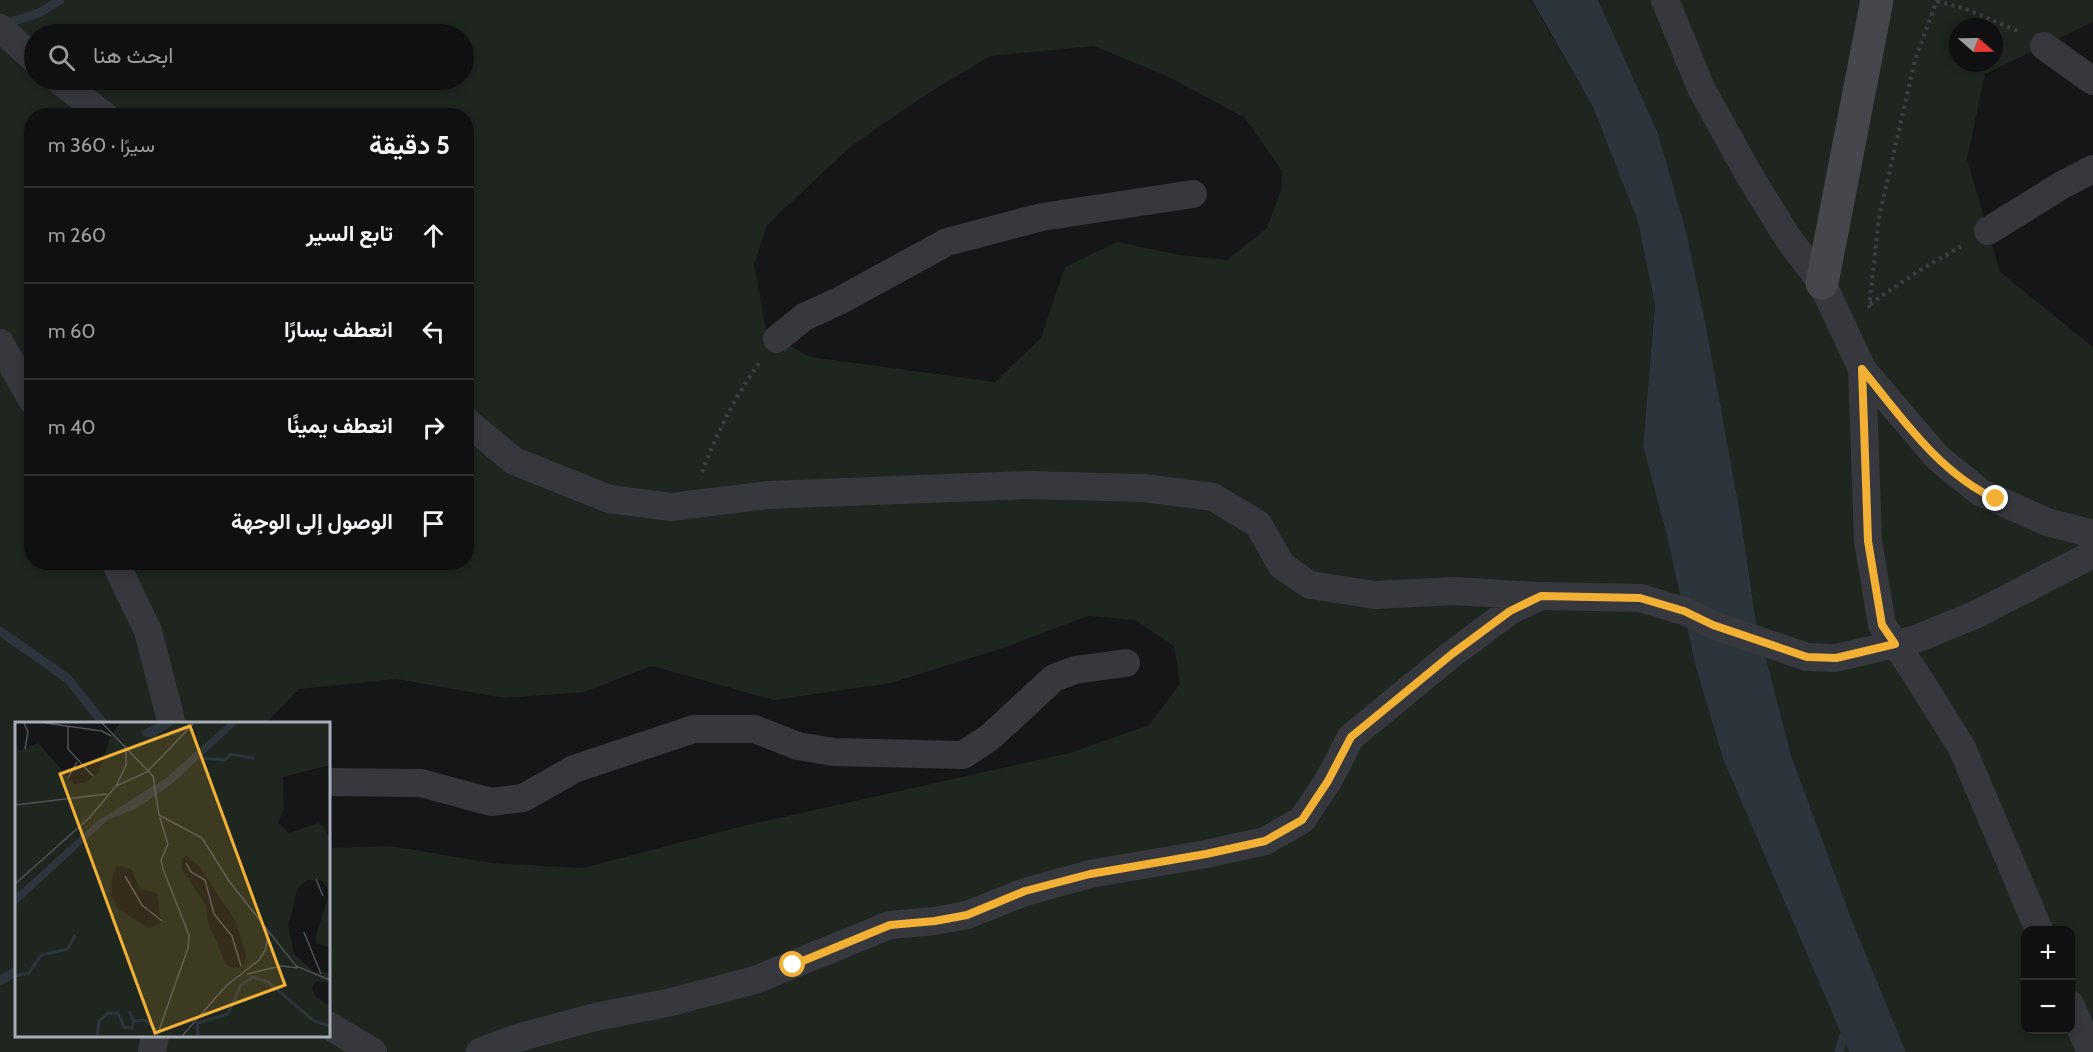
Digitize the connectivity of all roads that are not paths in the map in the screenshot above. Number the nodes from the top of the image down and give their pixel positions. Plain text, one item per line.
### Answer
1 (1665, 0) edge
2 (1877, 0) edge
3 (0, 28) edge
4 (2044, 46) road end
5 (24, 50) edge
6 (2093, 81) edge
7 (72, 90) edge
8 (95, 108) edge
9 (2093, 169) edge
10 (1192, 194) dead end
11 (1988, 231) road end
12 (1822, 283) junction
13 (777, 339) road end
14 (0, 344) edge
15 (1862, 369) junction
16 (24, 386) edge
17 (474, 428) edge
18 (2093, 534) edge
19 (2093, 554) edge
20 (119, 570) edge
21 (1541, 596) junction
22 (1895, 644) junction
23 (1126, 663) dead end
24 (172, 722) edge
25 (330, 782) edge
26 (2037, 926) edge
27 (2075, 1015) edge
28 (330, 1026) edge
29 (155, 1037) edge
30 (152, 1052) edge
31 (373, 1052) edge
32 (480, 1052) edge
33 (2091, 1052) edge

1 - 12 street
2 - 12 main road
3 - 5 street
4 - 6 street
7 - 8 street
9 - 11 street
10 - 13 street
12 - 15 street
14 - 16 street
15 - 18 street
15 - 22 street
17 - 21 street
19 - 22 street
20 - 24 street
21 - 22 street
21 - 32 street
22 - 26 street
23 - 25 street
27 - 33 street
28 - 31 street
29 - 30 street

